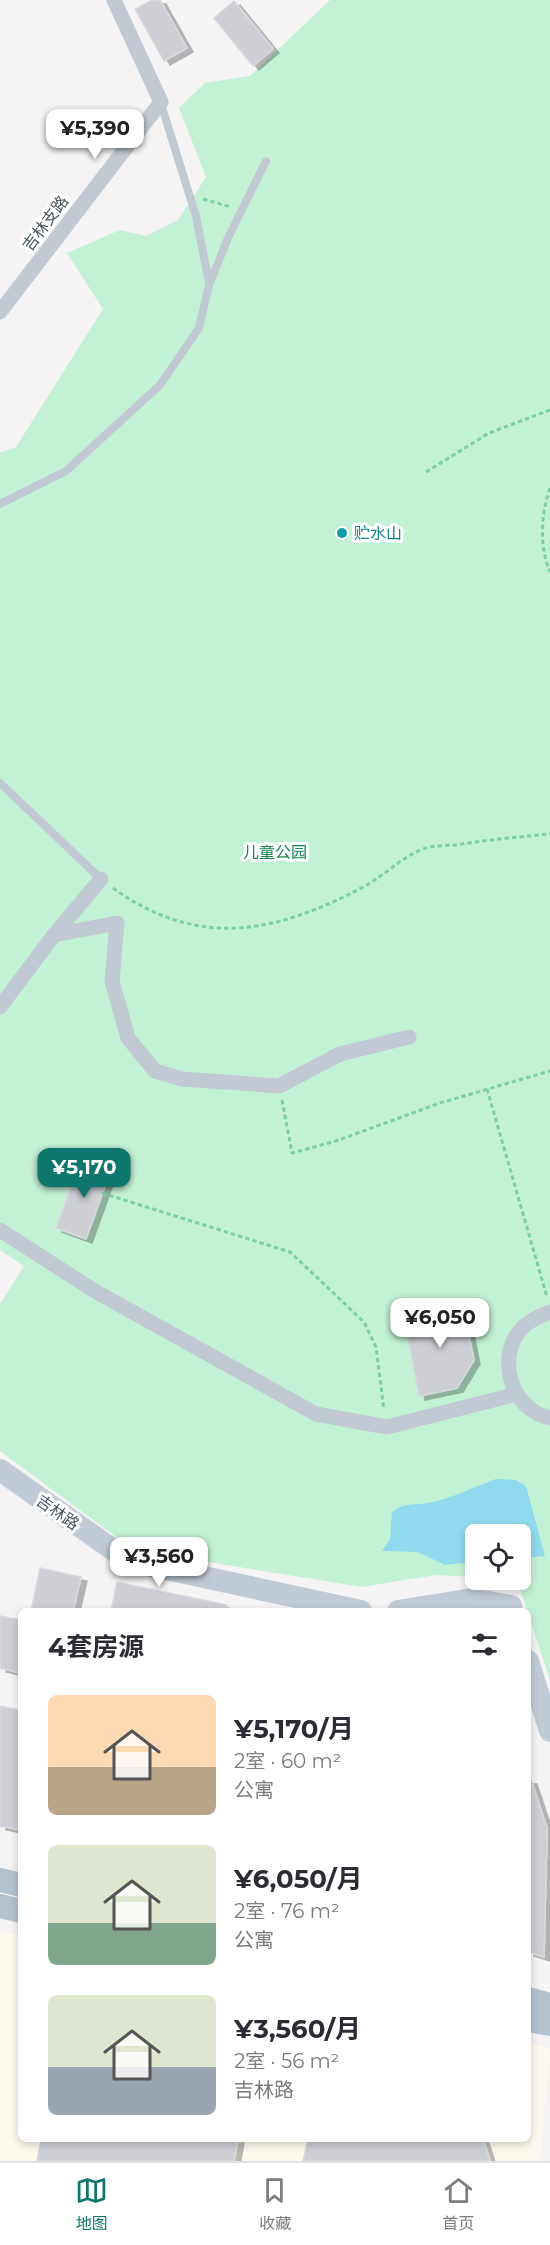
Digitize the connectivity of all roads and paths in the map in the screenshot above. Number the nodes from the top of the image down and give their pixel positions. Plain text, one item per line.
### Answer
1 (114, 0) edge
2 (160, 102) junction
3 (266, 161) dead end
4 (190, 196) junction
5 (242, 210) junction
6 (209, 285) junction
7 (0, 312) edge
8 (550, 410) edge
9 (426, 472) dead end
10 (550, 488) edge
11 (0, 504) edge
12 (550, 572) edge
13 (0, 783) edge
14 (550, 834) edge
15 (101, 879) junction
16 (54, 935) junction
17 (0, 1007) edge
18 (410, 1037) dead end
19 (550, 1071) edge
20 (279, 1086) junction
21 (487, 1089) junction
22 (102, 1193) dead end
23 (0, 1230) edge
24 (549, 1305) edge
25 (517, 1394) junction
26 (550, 1418) edge
27 (387, 1427) junction
28 (0, 1470) edge
29 (347, 1608) edge
30 (416, 1608) edge
31 (507, 1608) edge
32 (531, 1671) edge
33 (550, 1731) edge
34 (0, 1880) edge
35 (18, 1884) edge
36 (531, 2000) edge
37 (550, 2005) edge
38 (531, 2021) edge
39 (550, 2024) edge

1 - 2 street
2 - 4 lane
2 - 7 street, 吉林支路
3 - 5 lane
4 - 5 path
4 - 6 lane
5 - 6 lane
6 - 11 lane
8 - 9 path
10 - 12 path
13 - 15 lane
14 - 15 path
15 - 16 street
16 - 17 street
16 - 20 street
18 - 20 street
19 - 21 path
20 - 21 path
21 - 24 path
22 - 27 path
23 - 27 street
24 - 25 street
25 - 26 street
25 - 27 street
28 - 29 street, 吉林路
30 - 31 street
32 - 33 street
34 - 35 main road
36 - 37 main road
38 - 39 main road

